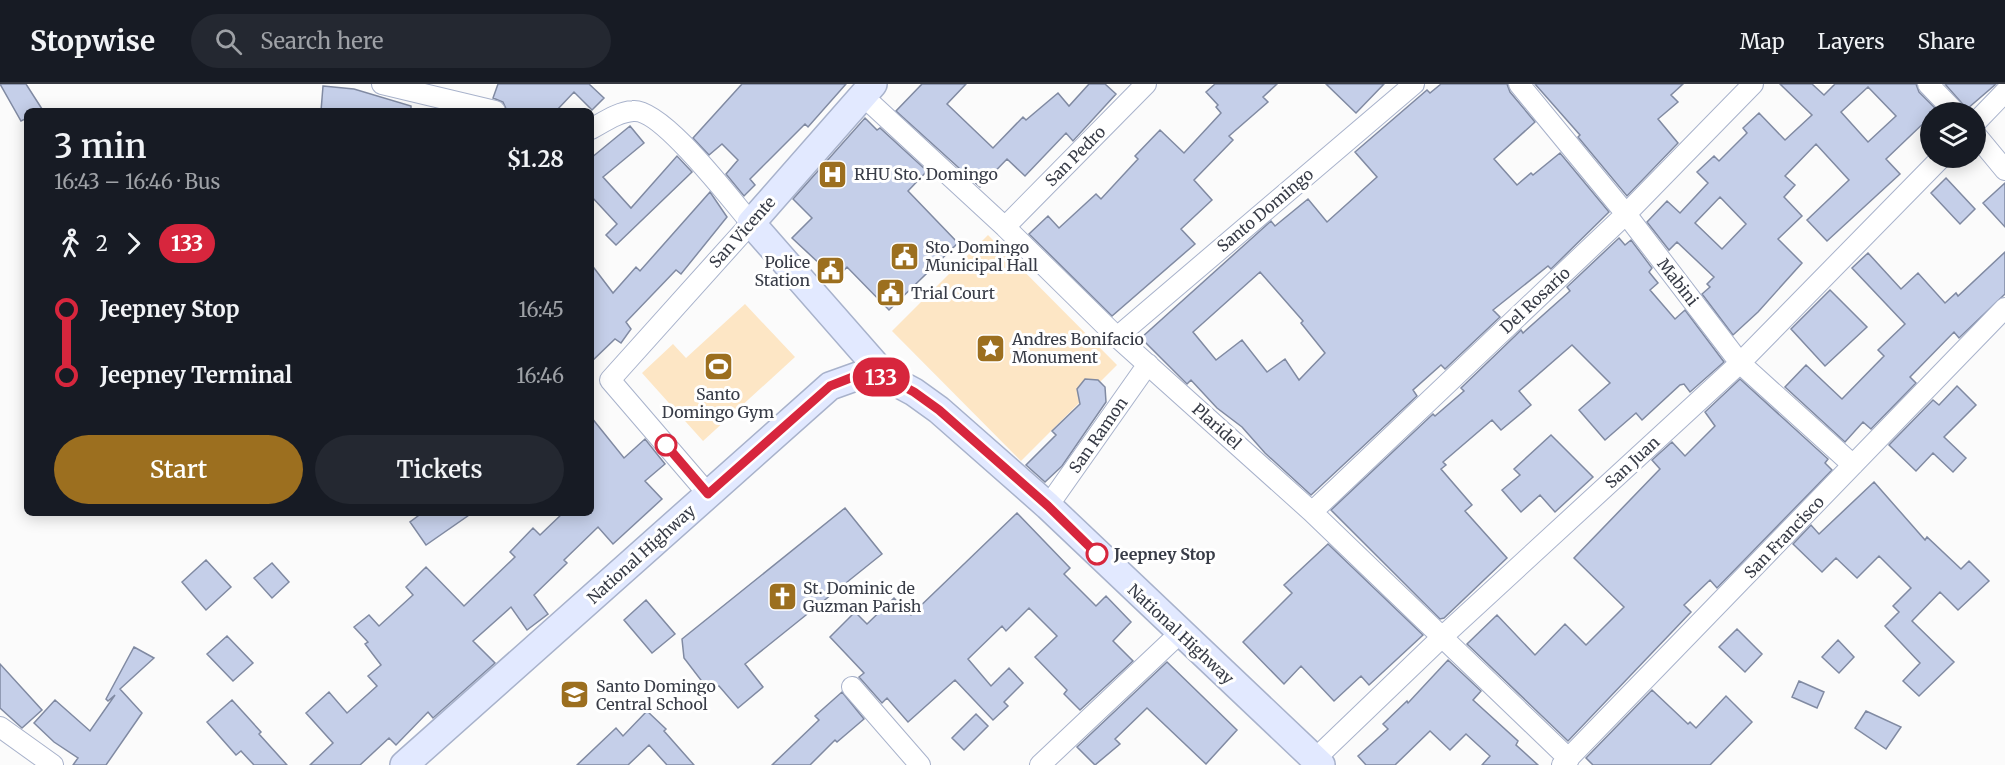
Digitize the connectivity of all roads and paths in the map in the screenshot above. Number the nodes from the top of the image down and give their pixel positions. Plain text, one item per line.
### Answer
1 (382, 84) edge
2 (1146, 84) edge
3 (1414, 84) edge
4 (1519, 84) edge
5 (1753, 84) edge
6 (1928, 84) edge
7 (868, 90) edge
8 (2005, 92) edge
9 (1945, 102) edge
10 (482, 108) edge
11 (1986, 112) edge
12 (594, 127) edge
13 (1986, 147) edge
14 (1931, 168) edge
15 (2005, 170) edge
16 (1626, 214) junction
17 (751, 223) junction
18 (1005, 227) junction
19 (2005, 308) edge
20 (1117, 337) junction
21 (1740, 363) junction
22 (1148, 364) junction
23 (886, 377) junction
24 (1853, 465) junction
25 (708, 494) junction
26 (1048, 506) junction
27 (1312, 512) junction
28 (1179, 634) junction
29 (1441, 638) junction
30 (852, 687) dead end
31 (0, 726) edge
32 (1318, 762) edge
33 (1565, 762) edge
34 (53, 765) edge
35 (404, 765) edge
36 (920, 765) edge
37 (1040, 765) edge

1 - 10 street
2 - 18 street, San Pedro
3 - 20 street, Santo Domingo
4 - 16 street, Mabini
5 - 16 street, Del Rosario
6 - 9 street
7 - 17 main road, San Vicente
7 - 18 street, Plaridel
8 - 11 street
12 - 17 street
13 - 15 street
14 - 21 street, San Juan
16 - 21 street, Mabini
16 - 27 street, Del Rosario
17 - 23 main road
17 - 25 street, San Vicente
18 - 20 street, Plaridel
19 - 24 street, San Francisco
20 - 22 street, Plaridel
21 - 24 street, Mabini
21 - 29 street, San Juan
22 - 26 street, San Ramon
22 - 27 street, Plaridel
23 - 25 main road, National Highway
23 - 26 main road, National Highway
24 - 33 street, San Francisco
25 - 35 main road, National Highway
26 - 28 main road, National Highway
27 - 29 street, Plaridel
28 - 32 main road, National Highway
28 - 37 street
29 - 32 street, San Juan
29 - 33 street, Plaridel
30 - 36 street
31 - 34 street

